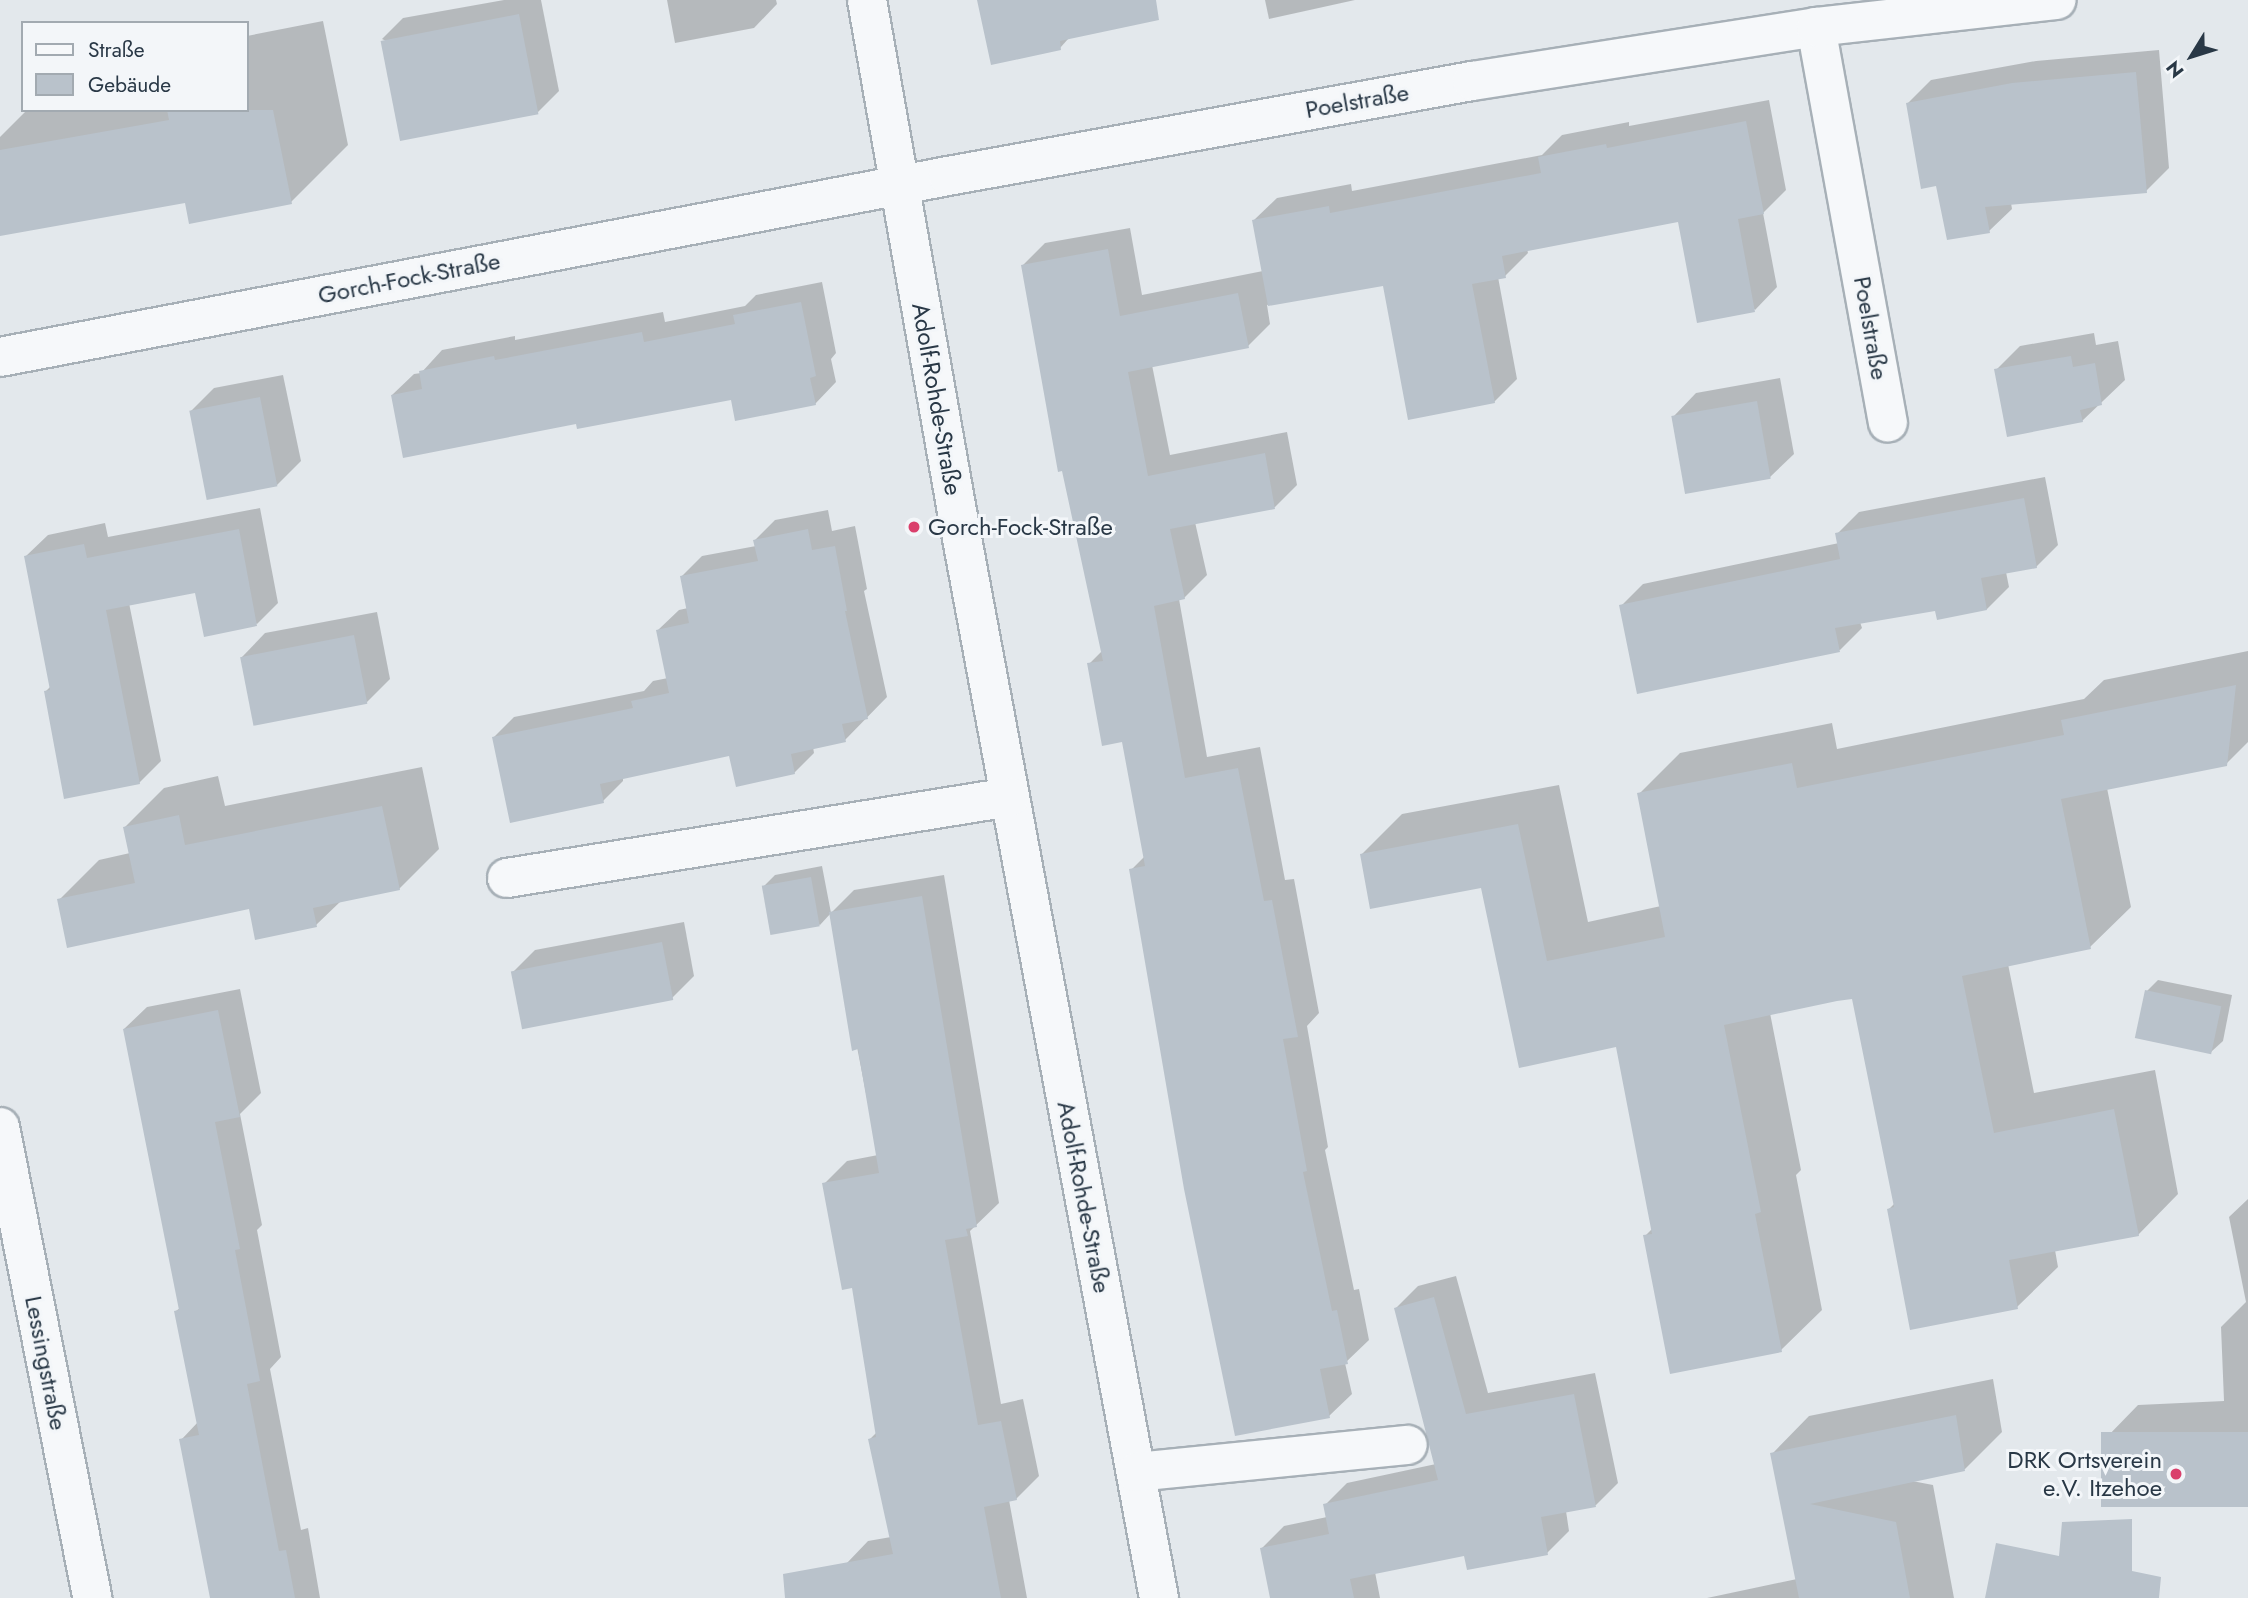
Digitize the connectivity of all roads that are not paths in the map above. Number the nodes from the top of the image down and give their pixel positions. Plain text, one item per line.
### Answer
1 (867, 0) edge
2 (2056, 0) edge
3 (1815, 27) junction
4 (901, 187) junction
5 (0, 357) edge
6 (1888, 422) dead end
7 (1010, 797) junction
8 (507, 878) dead end
9 (0, 1127) edge
10 (1408, 1444) dead end
11 (1136, 1472) junction
12 (92, 1598) edge
13 (1159, 1598) edge

1 - 4 street, Adolf-Rohde-Straße
2 - 3 street, Poelstraße
3 - 4 street, Poelstraße
3 - 6 street, Poelstraße
4 - 5 street, Gorch-Fock-Straße
4 - 7 street, Adolf-Rohde-Straße
7 - 8 street
7 - 11 street, Adolf-Rohde-Straße
9 - 12 street, Lessingstraße
10 - 11 street
11 - 13 street, Adolf-Rohde-Straße

